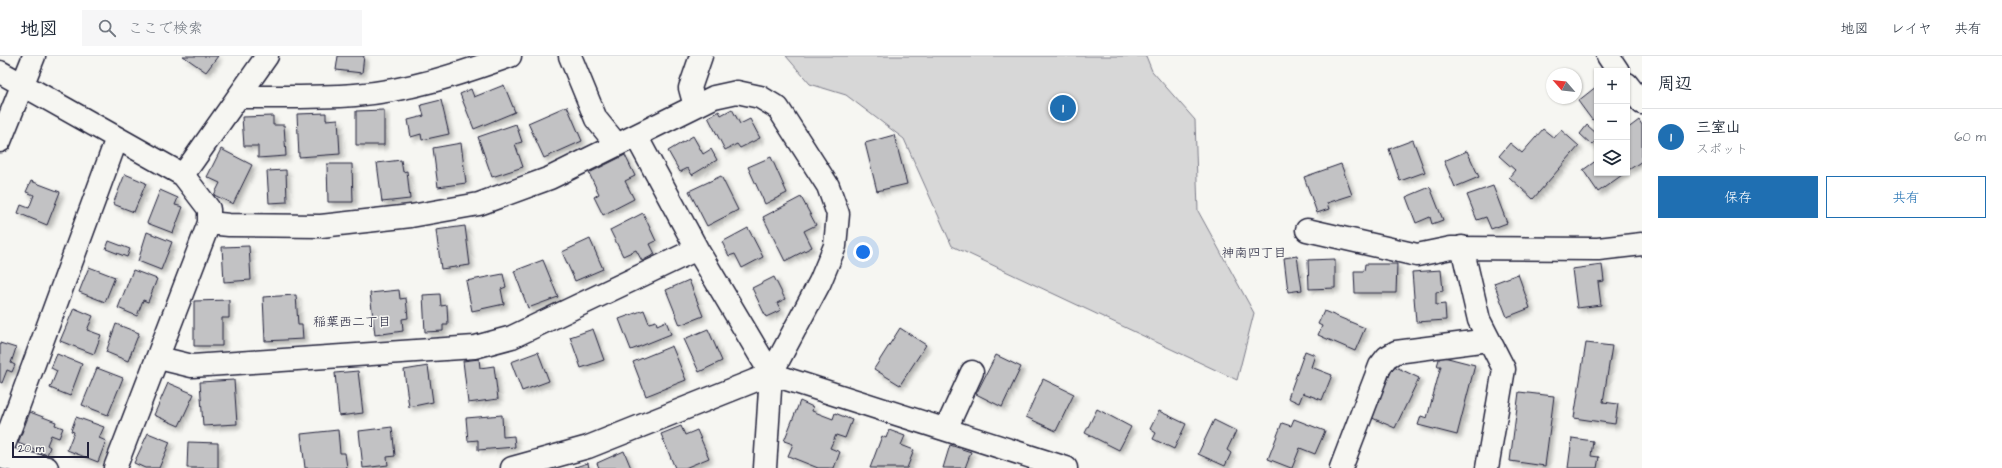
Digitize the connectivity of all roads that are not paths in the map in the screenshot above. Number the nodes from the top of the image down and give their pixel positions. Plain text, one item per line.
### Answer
1 (34, 56) edge
2 (267, 56) edge
3 (510, 56) edge
4 (570, 56) edge
5 (701, 56) edge
6 (1608, 56) edge
7 (1616, 68) edge
8 (0, 72) edge
9 (23, 84) junction
10 (1630, 88) edge
11 (239, 97) junction
12 (1642, 103) edge
13 (695, 106) junction
14 (117, 138) junction
15 (626, 140) junction
16 (0, 141) edge
17 (183, 175) junction
18 (209, 223) junction
19 (1307, 230) dead end
20 (1642, 244) edge
21 (1462, 247) junction
22 (697, 249) junction
23 (1489, 340) junction
24 (159, 358) junction
25 (972, 372) dead end
26 (771, 374) junction
27 (946, 429) junction
28 (0, 457) edge
29 (47, 468) edge
30 (115, 468) edge
31 (512, 468) edge
32 (765, 468) edge
33 (1066, 468) edge
34 (1341, 468) edge
35 (1487, 468) edge

1 - 9 street
2 - 11 street
3 - 11 street
4 - 15 street
5 - 13 street
6 - 7 street
8 - 9 street
9 - 14 street
9 - 16 street
10 - 12 street
11 - 17 street
13 - 15 street
13 - 26 street
14 - 17 street
14 - 28 street
15 - 18 street
15 - 22 street
17 - 18 street
18 - 24 street
19 - 21 street
20 - 21 street
21 - 23 street
22 - 24 street
22 - 26 street
23 - 34 street
23 - 35 street
24 - 30 street
25 - 27 street
26 - 27 street
26 - 31 street
26 - 32 street
27 - 33 street
28 - 29 street

